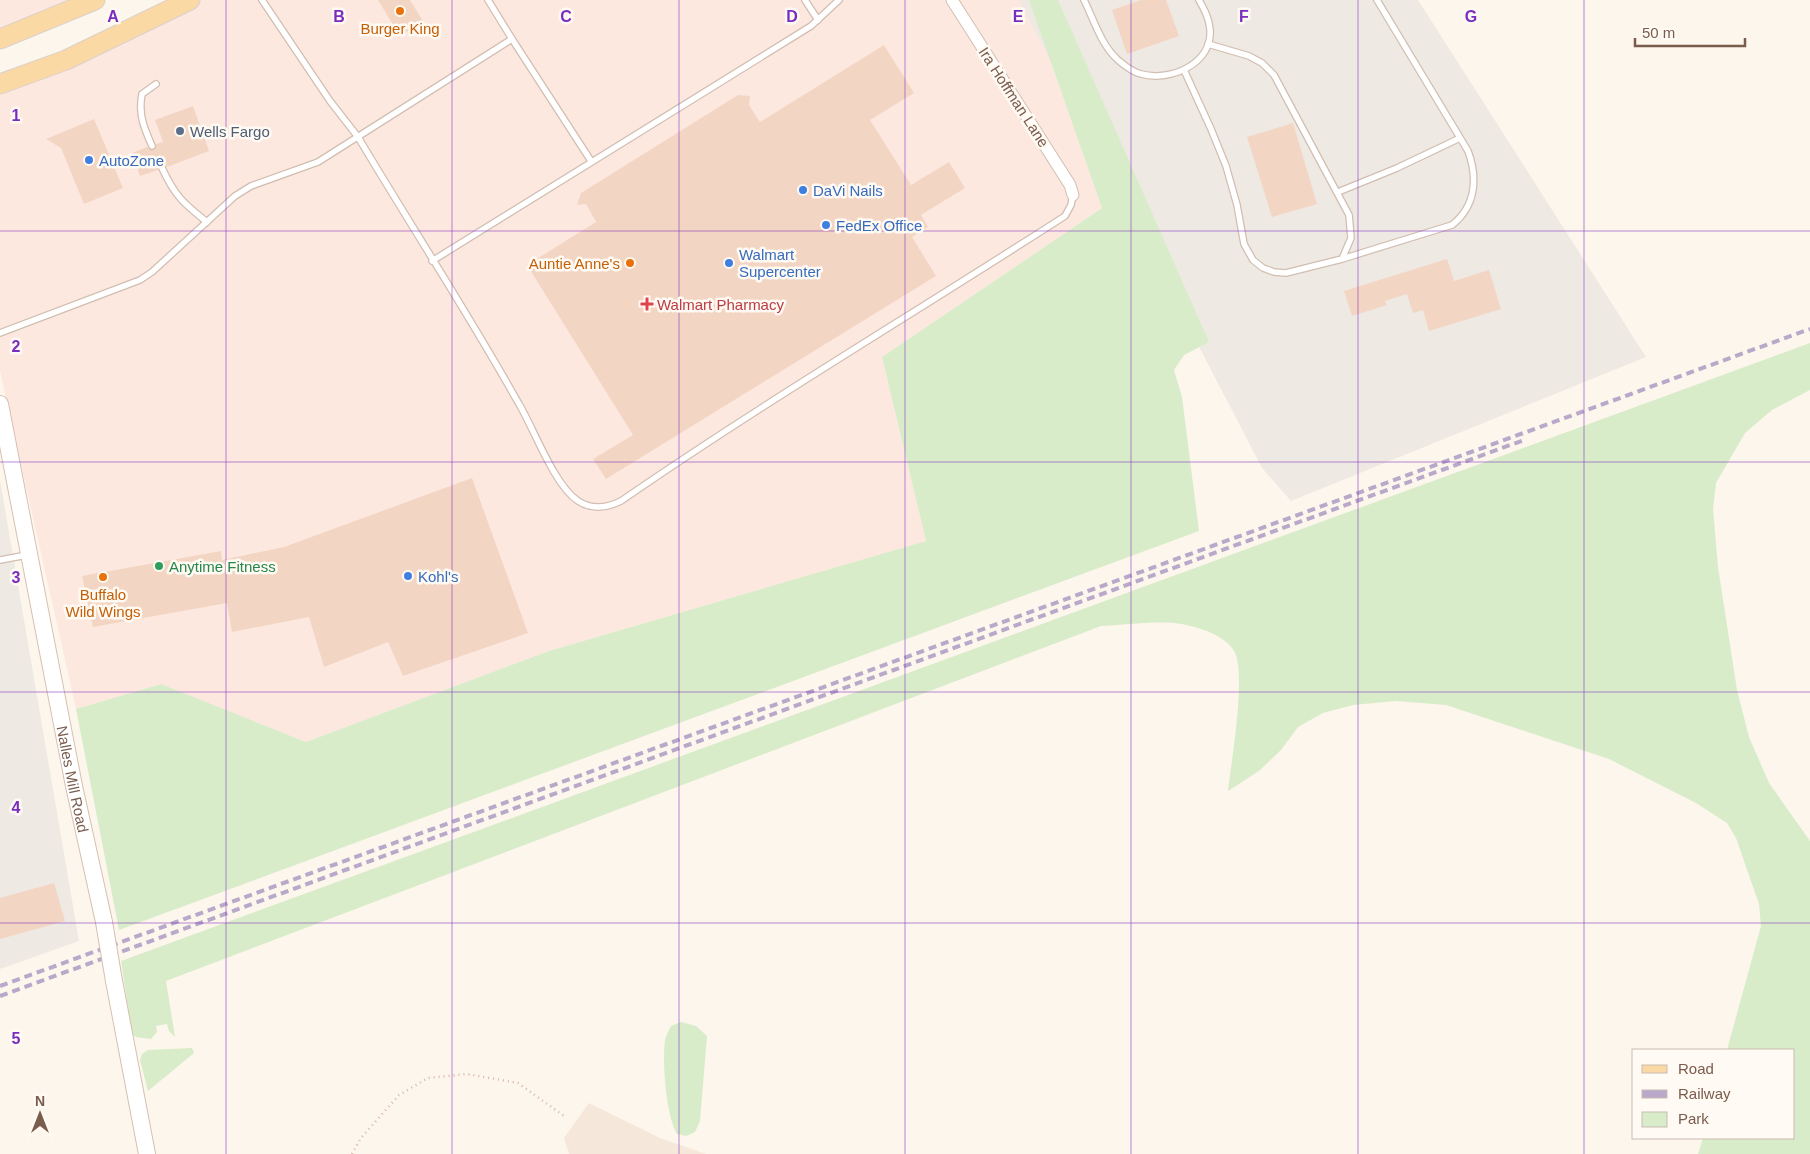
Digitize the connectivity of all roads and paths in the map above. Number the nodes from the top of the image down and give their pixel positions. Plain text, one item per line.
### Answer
1 (95, 0) edge
2 (190, 0) edge
3 (262, 0) edge
4 (488, 0) edge
5 (805, 0) edge
6 (839, 0) edge
7 (952, 0) edge
8 (1084, 0) edge
9 (1199, 0) edge
10 (1377, 0) edge
11 (818, 20) junction
12 (0, 39) edge
13 (512, 39) junction
14 (1208, 44) junction
15 (1184, 70) junction
16 (0, 84) edge
17 (156, 84) dead end
18 (358, 137) junction
19 (1460, 138) junction
20 (152, 146) dead end
21 (591, 161) junction
22 (162, 168) dead end
23 (1338, 192) junction
24 (1072, 195) joint
25 (207, 222) junction
26 (1342, 260) junction
27 (432, 261) junction
28 (0, 333) edge
29 (0, 404) edge
30 (30, 555) junction
31 (0, 560) edge
32 (564, 1116) dead end
33 (147, 1154) edge
34 (352, 1154) edge

1 - 12 main road
2 - 16 main road
3 - 18 lane
4 - 13 lane
5 - 11 lane
6 - 11 lane
7 - 24 street, Ira Hoffman Lane
8 - 15 lane
9 - 14 lane
10 - 19 lane
11 - 21 lane
13 - 18 lane
13 - 21 lane
14 - 15 lane
14 - 23 lane
15 - 26 lane
17 - 20 lane
18 - 25 lane
18 - 27 lane
19 - 23 lane
19 - 26 lane
21 - 27 lane
22 - 25 lane
23 - 26 lane
24 - 27 lane
25 - 28 lane
29 - 30 street, Nalles Mill Road
30 - 31 lane
30 - 33 street, Nalles Mill Road, bridge
32 - 34 path

